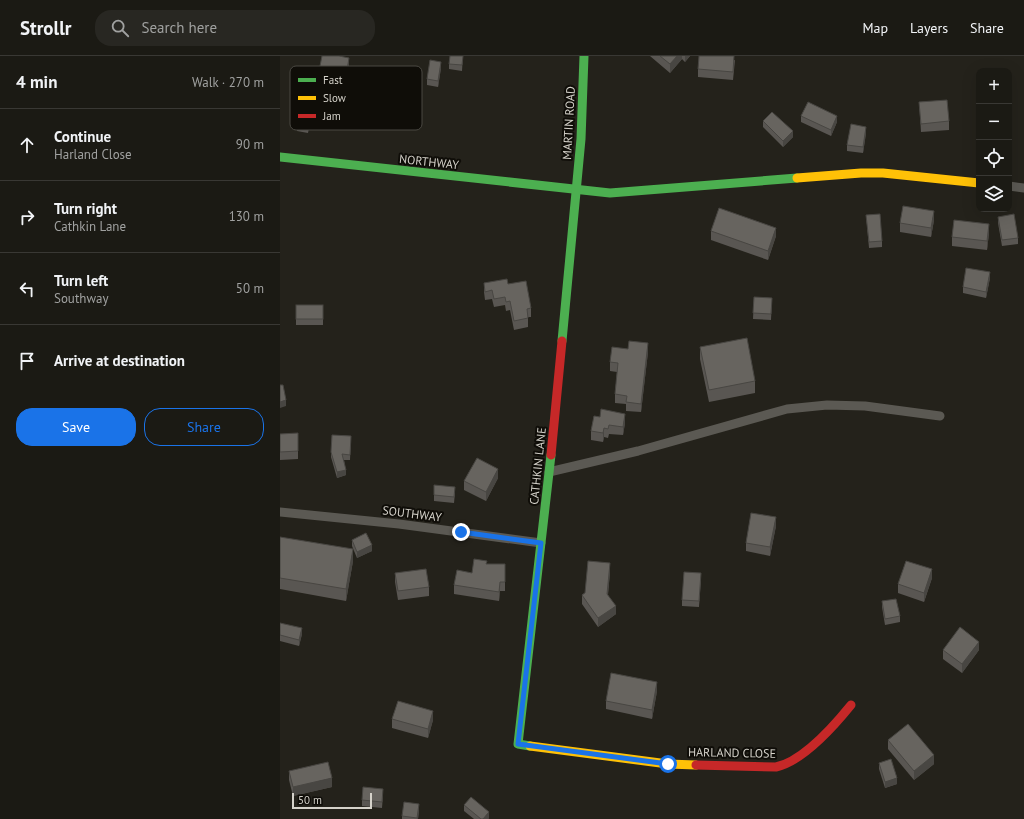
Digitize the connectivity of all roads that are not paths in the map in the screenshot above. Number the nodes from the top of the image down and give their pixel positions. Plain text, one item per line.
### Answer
1 (584, 56) edge
2 (280, 158) edge
3 (976, 183) edge
4 (1012, 186) edge
5 (1024, 188) edge
6 (576, 190) junction
7 (940, 416) dead end
8 (550, 472) junction
9 (280, 512) edge
10 (541, 543) junction
11 (851, 705) dead end
12 (518, 744) joint

1 - 6 street, MARTIN ROAD
2 - 6 street, NORTHWAY
3 - 6 street, NORTHWAY
4 - 5 street
6 - 8 street, CATHKIN LANE
7 - 8 street
8 - 10 street, CATHKIN LANE
9 - 10 street, SOUTHWAY
10 - 12 street, CATHKIN LANE
11 - 12 street, HARLAND CLOSE

